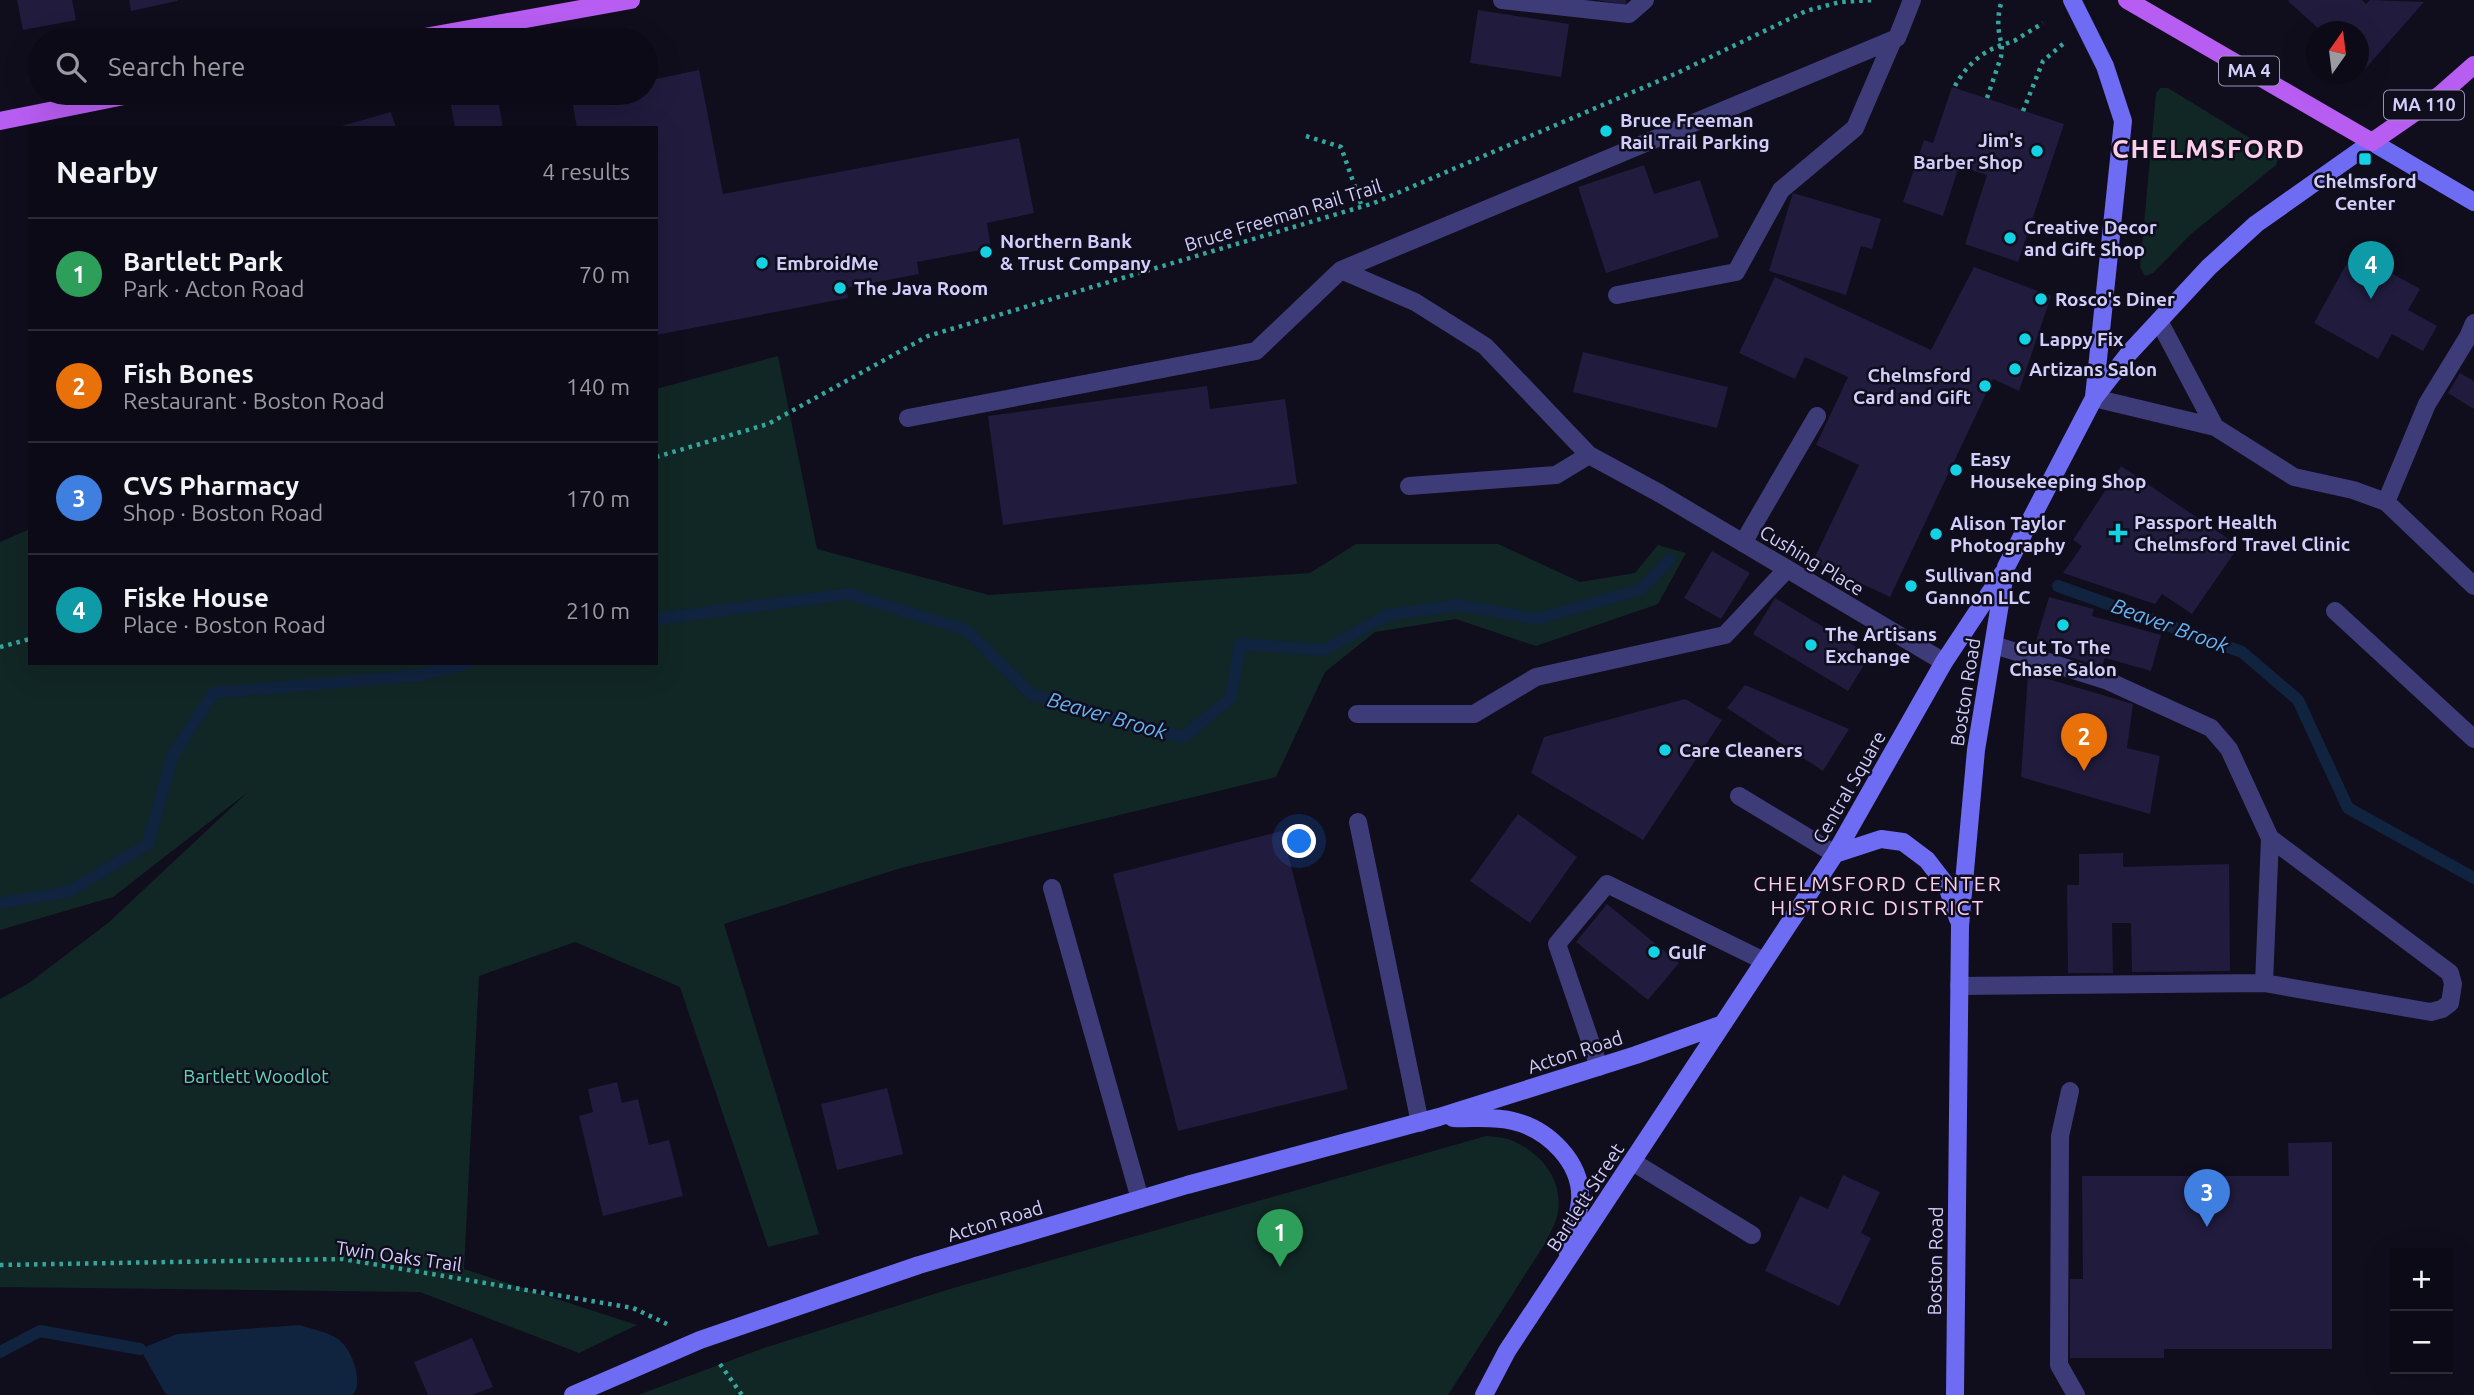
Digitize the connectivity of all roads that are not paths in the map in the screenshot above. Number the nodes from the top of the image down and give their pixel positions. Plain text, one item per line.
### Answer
1 (631, 0) edge
2 (1502, 0) edge
3 (1645, 0) edge
4 (1912, 0) edge
5 (2072, 0) edge
6 (2127, 0) edge
7 (475, 28) edge
8 (1893, 40) junction
9 (2474, 65) edge
10 (79, 105) edge
11 (0, 121) edge
12 (2372, 142) junction
13 (2474, 202) edge
14 (1341, 270) junction
15 (1617, 295) dead end
16 (2159, 321) junction
17 (2474, 323) edge
18 (2094, 398) junction
19 (1817, 416) dead end
20 (908, 418) dead end
21 (2215, 427) junction
22 (1589, 455) junction
23 (1409, 486) dead end
24 (2386, 502) junction
25 (1743, 543) junction
26 (2006, 567) junction
27 (1787, 569) junction
28 (2474, 586) edge
29 (2335, 611) dead end
30 (1994, 645) junction
31 (1944, 662) junction
32 (1357, 714) dead end
33 (2474, 739) edge
34 (1739, 796) dead end
35 (1359, 822) dead end
36 (2270, 838) junction
37 (1835, 854) junction
38 (1052, 888) dead end
39 (1960, 926) junction
40 (1765, 961) junction
41 (2264, 983) junction
42 (1959, 986) junction
43 (1723, 1024) junction
44 (1599, 1067) junction
45 (2070, 1091) dead end
46 (1439, 1118) junction
47 (1420, 1123) junction
48 (1633, 1162) junction
49 (1140, 1199) junction
50 (1752, 1235) dead end
51 (1565, 1266) junction
52 (573, 1395) edge
53 (1484, 1395) edge
54 (1955, 1395) edge
55 (2076, 1395) edge

1 - 7 main road
2 - 3 street
4 - 8 street
5 - 18 main road
6 - 12 main road, MA 4
8 - 14 street
8 - 15 street
9 - 12 main road, MA 110
10 - 11 main road
12 - 13 main road
12 - 16 main road, Boston Road
14 - 20 street
14 - 22 street, Cushing Place
16 - 18 main road, Boston Road
16 - 21 street
17 - 24 street
18 - 21 street
18 - 26 main road, Boston Road
19 - 25 street
21 - 24 street
22 - 23 street
22 - 25 street, Cushing Place
24 - 28 street
25 - 27 street, Cushing Place
26 - 30 main road, Boston Road
26 - 31 main road, Central Square
27 - 31 street, Cushing Place
27 - 32 street
29 - 33 street
30 - 36 street
30 - 39 main road, Boston Road
31 - 37 main road, Central Square
34 - 37 street
35 - 47 street
36 - 41 street
36 - 41 street
37 - 39 main road
37 - 40 main road, Central Square
38 - 49 street
39 - 42 main road, Boston Road
40 - 43 main road, Central Square
40 - 44 street
41 - 42 street
42 - 54 main road, Boston Road
43 - 44 main road, Acton Road
43 - 48 main road, Bartlett Street
44 - 46 main road, Acton Road
45 - 55 street
46 - 47 main road, Acton Road
46 - 51 main road, Acton Road
47 - 49 main road, Acton Road
48 - 50 street
48 - 51 main road, Bartlett Street
49 - 52 main road, Acton Road
51 - 53 main road, Bartlett Street

